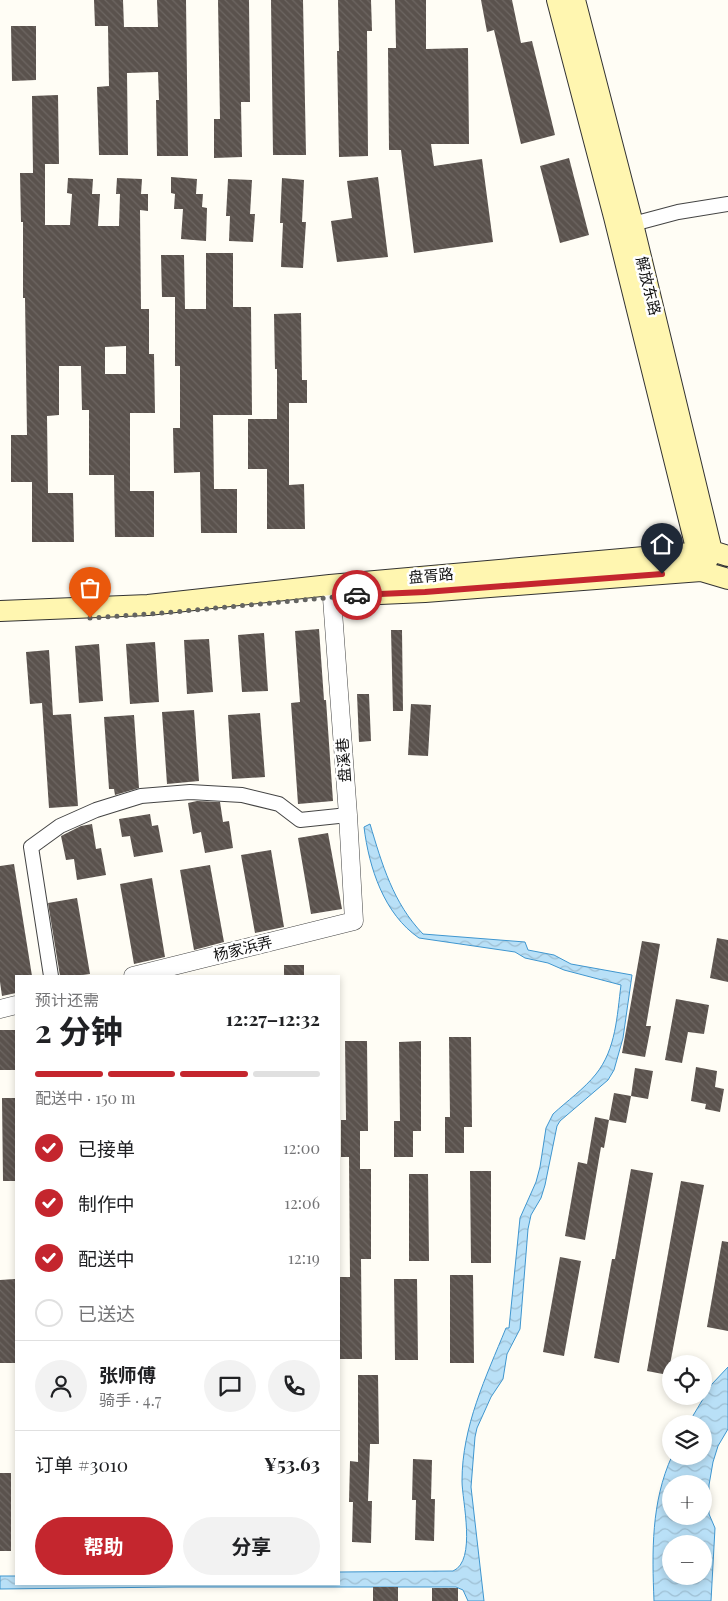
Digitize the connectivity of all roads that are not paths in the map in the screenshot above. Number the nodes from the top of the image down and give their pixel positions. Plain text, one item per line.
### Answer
1 (558, 0) edge
2 (575, 0) edge
3 (728, 204) edge
4 (633, 224) junction
5 (710, 557) edge
6 (728, 579) edge
7 (332, 598) junction
8 (0, 611) edge
9 (0, 622) edge
10 (348, 815) junction
11 (354, 921) joint
12 (51, 975) edge
13 (137, 975) edge
14 (15, 1005) edge
15 (0, 1009) edge

1 - 5 main road, 解放东路
2 - 4 main road, 解放东路
3 - 4 street
4 - 5 main road, 解放东路
5 - 6 main road
5 - 7 main road, 盘胥路
5 - 8 main road, 盘胥路
7 - 9 main road, 盘胥路
7 - 10 street, 盘溪巷
10 - 11 street, 盘溪巷
10 - 12 street
11 - 13 street, 杨家浜弄
14 - 15 street

